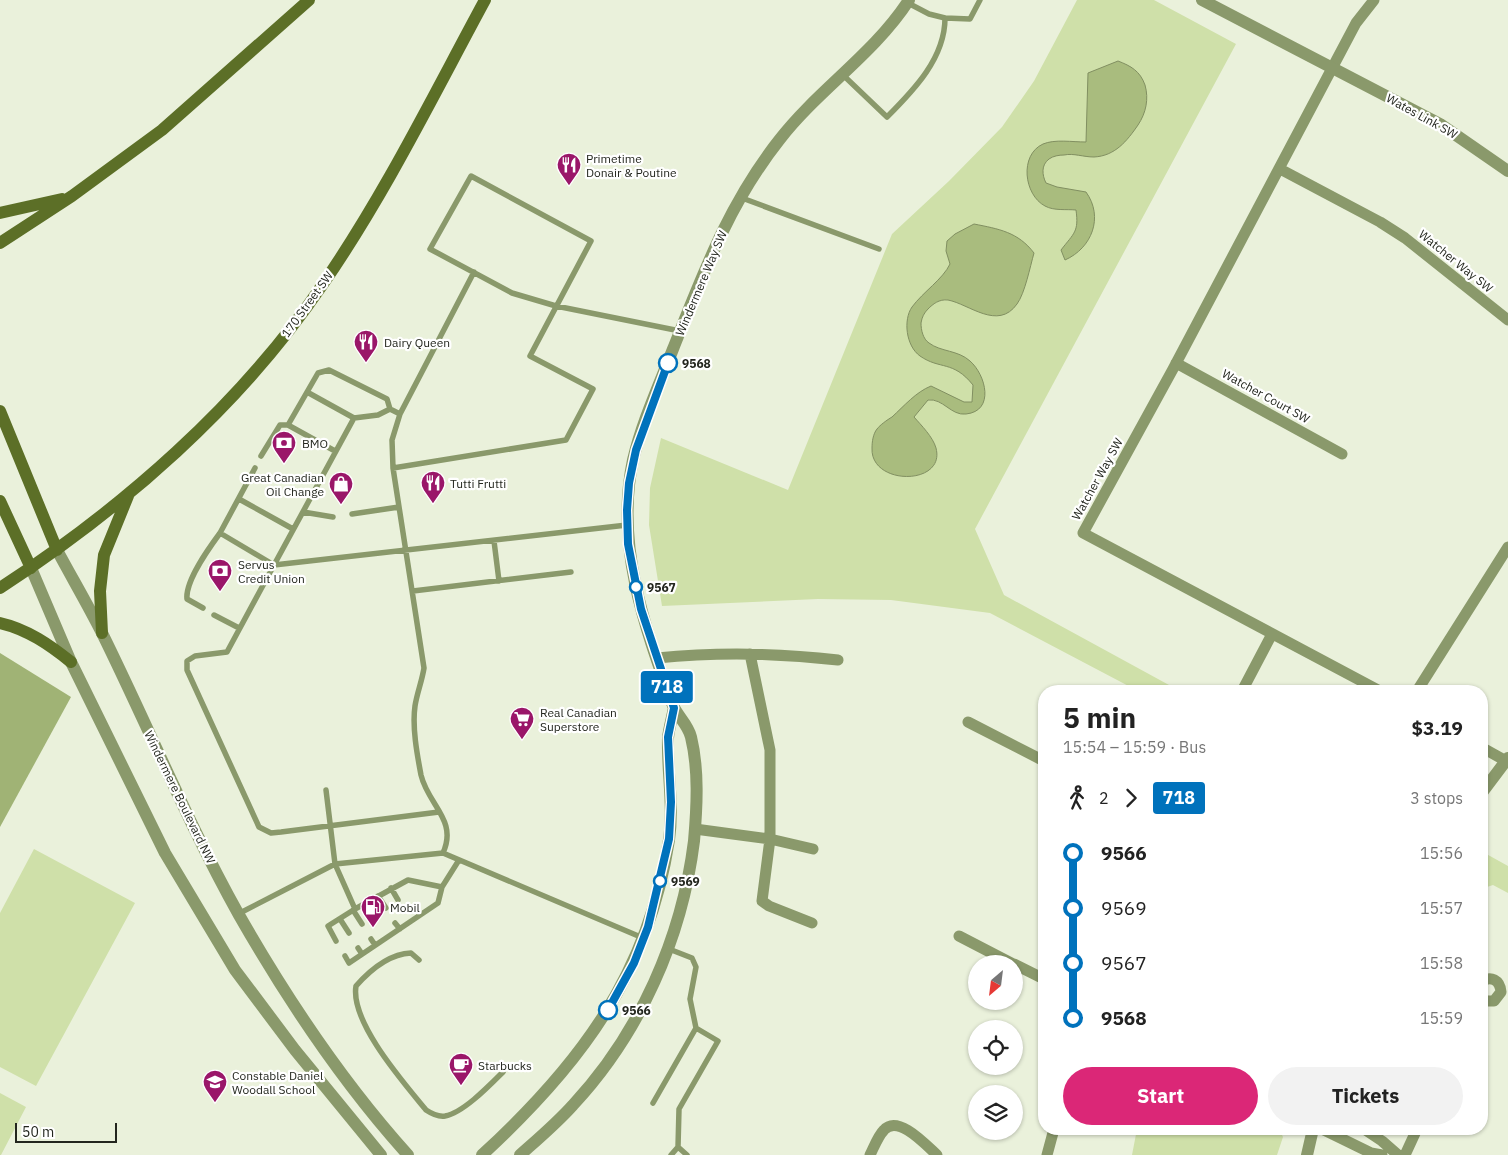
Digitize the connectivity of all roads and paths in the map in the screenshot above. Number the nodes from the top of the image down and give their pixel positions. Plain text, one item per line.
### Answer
1 (309, 0) edge
2 (485, 0) edge
3 (980, 0) edge
4 (1202, 0) edge
5 (1374, 0) edge
6 (908, 1) edge
7 (945, 18) junction
8 (1332, 68) junction
9 (843, 75) junction
10 (1280, 169) junction
11 (1508, 170) edge
12 (72, 196) junction
13 (740, 197) junction
14 (0, 213) edge
15 (0, 243) edge
16 (879, 249) dead end
17 (474, 272) junction
18 (556, 306) junction
19 (1508, 320) edge
20 (680, 331) junction
21 (1176, 363) junction
22 (307, 392) junction
23 (390, 409) junction
24 (0, 411) edge
25 (400, 414) junction
26 (354, 418) junction
27 (288, 425) junction
28 (335, 451) junction
29 (1342, 454) dead end
30 (261, 456) dead end
31 (255, 468) dead end
32 (393, 468) junction
33 (128, 496) junction
34 (239, 499) junction
35 (0, 500) edge
36 (399, 507) junction
37 (303, 512) junction
38 (352, 514) dead end
39 (333, 517) dead end
40 (627, 525) junction
41 (294, 529) junction
42 (220, 533) junction
43 (494, 540) junction
44 (1508, 547) edge
45 (57, 550) junction
46 (407, 551) junction
47 (274, 565) junction
48 (31, 568) junction
49 (571, 572) dead end
50 (499, 580) junction
51 (0, 588) edge
52 (413, 591) junction
53 (203, 608) dead end
54 (214, 614) dead end
55 (0, 623) edge
56 (239, 628) junction
57 (102, 633) junction
58 (1272, 634) junction
59 (750, 654) junction
60 (657, 658) junction
61 (838, 660) dead end
62 (70, 662) junction
63 (1245, 685) edge
64 (1369, 685) edge
65 (1421, 685) edge
66 (674, 708) junction
67 (968, 722) dead end
68 (1488, 750) edge
69 (1038, 758) edge
70 (1507, 760) edge
71 (1488, 785) edge
72 (326, 790) dead end
73 (439, 812) junction
74 (331, 826) junction
75 (695, 829) junction
76 (770, 839) junction
77 (813, 849) dead end
78 (443, 853) junction
79 (459, 860) junction
80 (335, 864) junction
81 (442, 887) junction
82 (391, 888) junction
83 (378, 896) junction
84 (398, 900) dead end
85 (365, 903) junction
86 (386, 908) dead end
87 (354, 909) junction
88 (238, 914) junction
89 (407, 915) dead end
90 (374, 916) dead end
91 (340, 919) junction
92 (411, 922) junction
93 (812, 922) dead end
94 (396, 923) dead end
95 (362, 924) dead end
96 (400, 929) junction
97 (383, 931) dead end
98 (349, 933) dead end
99 (959, 936) dead end
100 (387, 937) junction
101 (643, 938) junction
102 (371, 939) dead end
103 (336, 941) dead end
104 (375, 945) junction
105 (358, 948) dead end
106 (669, 950) junction
107 (362, 954) junction
108 (996, 955) edge
109 (345, 956) dead end
110 (419, 960) dead end
111 (1023, 968) edge
112 (1038, 976) edge
113 (1488, 979) edge
114 (1488, 1000) edge
115 (696, 1028) junction
116 (503, 1072) dead end
117 (653, 1102) dead end
118 (1052, 1135) edge
119 (1312, 1135) edge
120 (1335, 1135) edge
121 (1373, 1135) edge
122 (1414, 1135) edge
123 (678, 1147) junction
124 (381, 1155) edge
125 (408, 1155) edge
126 (482, 1155) edge
127 (520, 1155) edge
128 (671, 1155) edge
129 (687, 1155) edge
130 (870, 1155) edge
131 (937, 1155) edge
132 (1047, 1155) edge
133 (1307, 1155) edge
134 (1382, 1155) edge
135 (1398, 1155) edge
136 (1405, 1155) edge

1 - 12 main road
2 - 33 main road, 170 Street SW
3 - 7 lane
4 - 8 street, Wates Link SW
5 - 8 street
6 - 7 lane
6 - 9 street, Windermere Way SW
7 - 9 lane
8 - 10 street, Watcher Way SW
8 - 11 street, Wates Link SW
9 - 13 street, Windermere Way SW
10 - 19 street, Watcher Way SW
10 - 21 street, Watcher Way SW
12 - 14 main road
12 - 15 main road
13 - 16 lane
13 - 20 street, Windermere Way SW
17 - 18 lane
17 - 18 lane
17 - 25 lane
18 - 20 lane
18 - 32 lane
20 - 40 street, Windermere Way SW
21 - 29 street, Watcher Court SW
21 - 58 street, Watcher Way SW
22 - 23 lane
22 - 26 lane
22 - 27 lane
23 - 25 lane
23 - 26 lane
24 - 45 main road, Windermere Boulevard NW
25 - 32 lane
26 - 28 lane
27 - 28 lane
27 - 30 lane
28 - 37 lane
31 - 34 lane
32 - 36 lane
33 - 45 main road, 170 Street SW
33 - 57 main road
34 - 41 lane
34 - 42 lane
35 - 48 main road
36 - 38 lane
36 - 46 lane
37 - 39 lane
37 - 41 lane
40 - 43 lane
40 - 60 street, Windermere Way SW
41 - 47 lane
42 - 47 lane
42 - 53 lane
43 - 46 lane
43 - 50 lane
44 - 65 street
45 - 48 main road, 170 Street SW
45 - 57 street, Windermere Boulevard NW
46 - 47 lane
46 - 52 lane
47 - 56 lane
48 - 51 main road, 170 Street SW
48 - 62 street
49 - 50 lane
50 - 52 lane
52 - 73 lane
54 - 56 lane
55 - 62 main road
56 - 74 lane
57 - 88 street, Windermere Boulevard NW
58 - 63 street
58 - 64 street, Watcher Way SW
59 - 60 street
59 - 61 street
59 - 76 street
60 - 66 street, Windermere Way SW
62 - 124 street
66 - 75 street, Windermere Way SW
66 - 101 street
67 - 69 street
68 - 70 street
70 - 71 street
72 - 74 lane
73 - 74 lane
73 - 78 lane
74 - 80 lane
75 - 76 street
75 - 106 street, Windermere Way SW
76 - 77 street
76 - 93 street
78 - 79 lane
78 - 80 lane
79 - 81 lane
79 - 101 lane
80 - 87 lane
80 - 88 lane
81 - 82 lane
81 - 92 lane
82 - 83 lane
82 - 84 lane
83 - 85 lane
83 - 86 lane
85 - 87 lane
85 - 90 lane
87 - 91 lane
87 - 95 lane
88 - 125 street, Windermere Boulevard NW
89 - 92 lane
91 - 98 lane
91 - 103 lane
92 - 96 lane
94 - 96 lane
96 - 100 lane
97 - 100 lane
99 - 108 street
100 - 104 lane
101 - 126 street
102 - 104 lane
104 - 107 lane
105 - 107 lane
106 - 115 lane
106 - 127 street, Windermere Way SW
107 - 109 lane
110 - 116 lane
111 - 112 street
113 - 114 street
115 - 117 lane
115 - 123 lane
118 - 132 street
119 - 133 street
120 - 134 street
121 - 135 street
122 - 136 street
123 - 128 lane
123 - 129 lane
130 - 131 street

